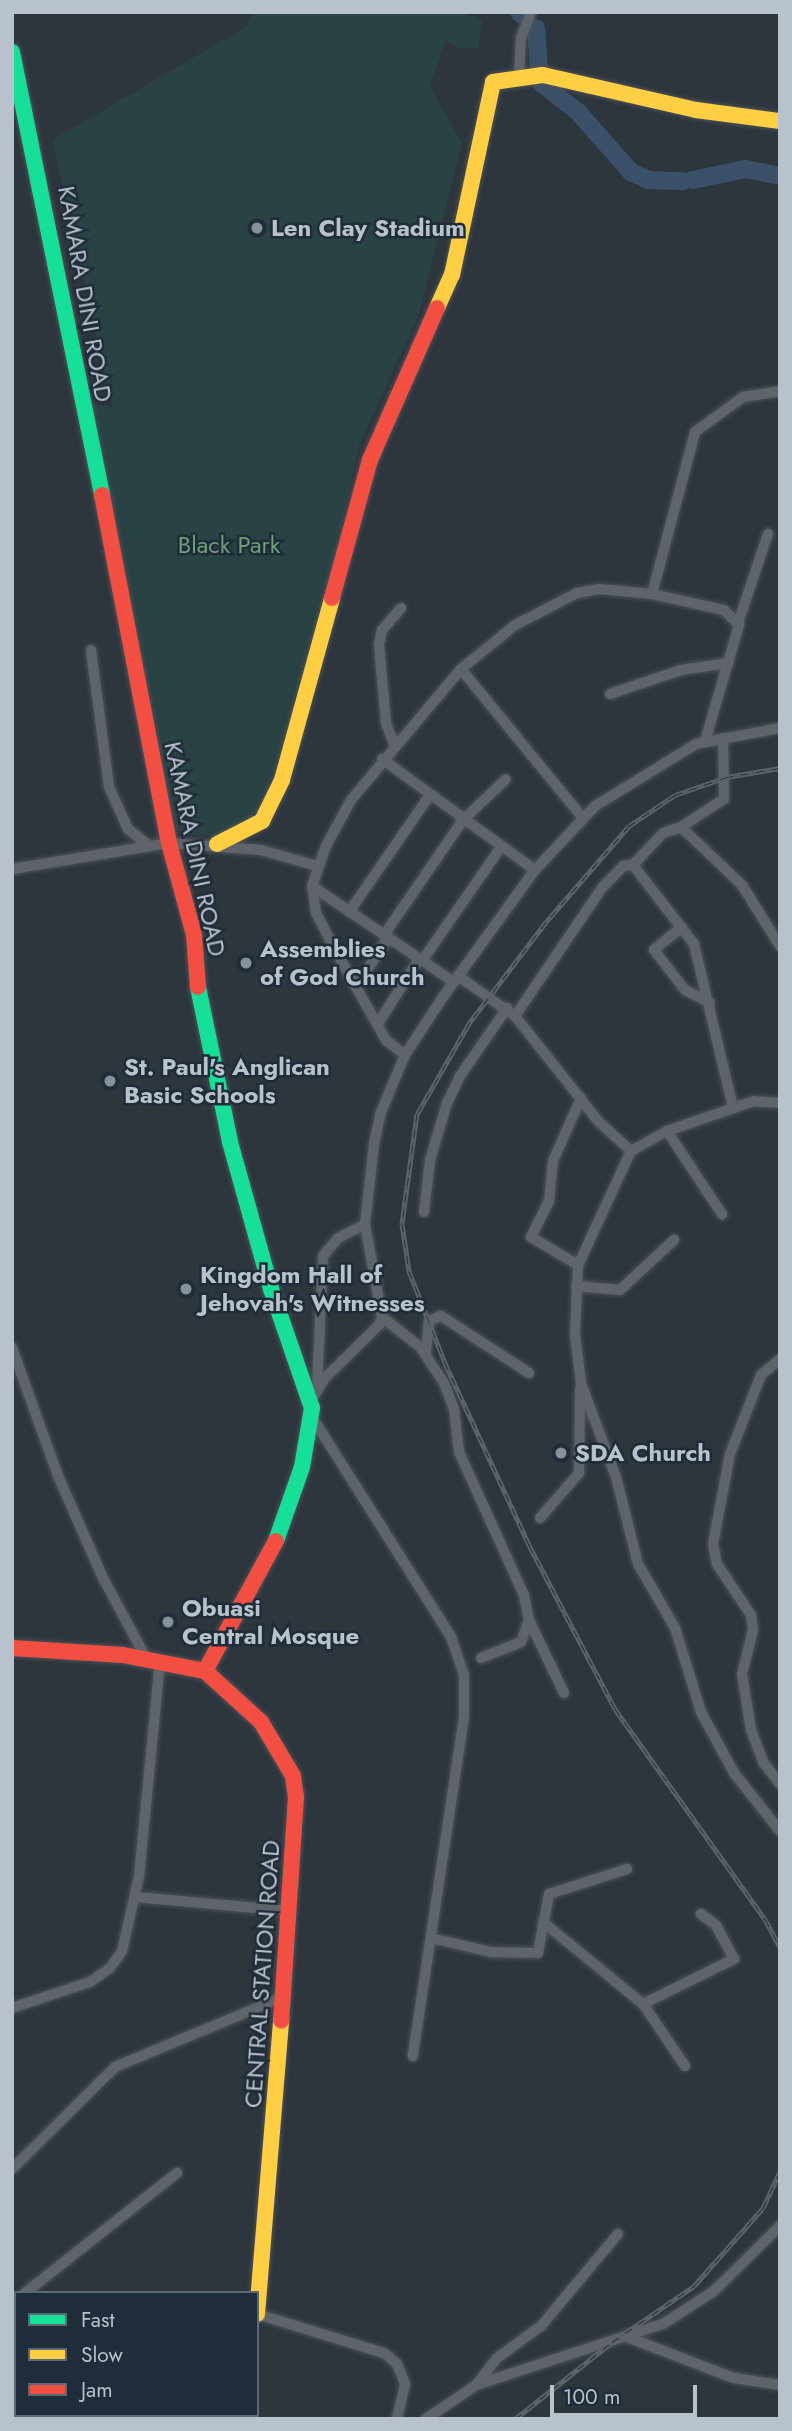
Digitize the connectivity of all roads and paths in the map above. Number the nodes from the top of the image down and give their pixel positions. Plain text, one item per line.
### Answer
1 (531, 12) edge
2 (12, 52) edge
3 (519, 75) junction
4 (780, 121) edge
5 (780, 391) edge
6 (768, 534) dead end
7 (652, 594) junction
8 (401, 608) dead end
9 (739, 620) junction
10 (91, 650) dead end
11 (728, 663) junction
12 (461, 669) junction
13 (610, 694) dead end
14 (780, 729) edge
15 (723, 738) junction
16 (705, 741) junction
17 (394, 744) junction
18 (382, 759) junction
19 (506, 779) dead end
20 (430, 794) junction
21 (582, 817) junction
22 (463, 820) junction
23 (681, 827) junction
24 (169, 843) junction
25 (217, 844) junction
26 (149, 846) junction
27 (501, 847) junction
28 (317, 866) junction
29 (633, 866) junction
30 (12, 869) edge
31 (535, 870) junction
32 (312, 886) junction
33 (349, 912) junction
34 (682, 927) junction
35 (386, 937) junction
36 (780, 946) edge
37 (421, 960) junction
38 (456, 979) junction
39 (356, 987) junction
40 (710, 1003) junction
41 (511, 1012) junction
42 (377, 1025) junction
43 (405, 1055) junction
44 (581, 1098) junction
45 (780, 1103) edge
46 (733, 1108) junction
47 (667, 1131) junction
48 (631, 1152) junction
49 (424, 1212) dead end
50 (722, 1214) dead end
51 (365, 1224) junction
52 (674, 1240) dead end
53 (578, 1265) junction
54 (576, 1286) junction
55 (382, 1317) junction
56 (12, 1348) edge
57 (426, 1353) junction
58 (780, 1359) edge
59 (529, 1373) dead end
60 (581, 1383) junction
61 (313, 1402) junction
62 (540, 1518) dead end
63 (529, 1620) junction
64 (12, 1648) edge
65 (481, 1658) dead end
66 (153, 1660) junction
67 (205, 1671) junction
68 (564, 1693) dead end
69 (780, 1784) edge
70 (780, 1832) edge
71 (626, 1869) dead end
72 (135, 1897) junction
73 (290, 1911) junction
74 (701, 1914) dead end
75 (543, 1922) junction
76 (431, 1938) junction
77 (283, 1997) junction
78 (643, 2004) junction
79 (12, 2008) edge
80 (413, 2056) dead end
81 (685, 2066) dead end
82 (12, 2169) edge
83 (177, 2173) dead end
84 (780, 2226) edge
85 (618, 2234) dead end
86 (28, 2291) edge
87 (259, 2291) edge
88 (259, 2315) edge
89 (627, 2337) junction
90 (477, 2385) junction
91 (780, 2385) edge
92 (397, 2419) edge
93 (426, 2419) edge

1 - 3 street
2 - 24 street, KAMARA DINI ROAD
3 - 4 street
3 - 25 street
5 - 7 street
6 - 9 street
7 - 9 street
7 - 12 street
8 - 17 street
9 - 11 street
10 - 26 street
11 - 13 street
11 - 16 street
12 - 17 street
12 - 21 street
14 - 15 street
15 - 16 street
15 - 23 street
16 - 21 street
17 - 18 street
18 - 20 street
18 - 28 street
19 - 22 street
20 - 22 street
20 - 33 street
21 - 31 street
22 - 27 street
22 - 35 street
23 - 29 street
23 - 36 street
24 - 25 street
24 - 26 street
24 - 61 street, KAMARA DINI ROAD
25 - 28 street
26 - 30 street
27 - 31 street
27 - 37 street
28 - 32 street
29 - 34 street
29 - 41 street
31 - 38 street
32 - 33 street
32 - 39 street
33 - 35 street
34 - 40 street
34 - 40 street
35 - 37 street
35 - 39 street
37 - 38 street
37 - 42 street
38 - 41 street
38 - 43 street
39 - 42 street
40 - 46 street
41 - 44 street
41 - 49 street
42 - 43 street
43 - 51 street
44 - 48 street
44 - 53 street
45 - 46 street
46 - 47 street
47 - 48 street
47 - 50 street
48 - 53 street
51 - 55 street
51 - 61 street
52 - 54 street
53 - 54 street
54 - 60 street
55 - 57 street
55 - 61 street
56 - 66 street
57 - 59 street
57 - 63 street
58 - 69 street
60 - 62 street
60 - 70 street
61 - 67 street
61 - 76 street
63 - 65 street
63 - 68 street
64 - 66 street
66 - 67 street
66 - 72 street
67 - 73 street, CENTRAL STATION ROAD
71 - 75 street
72 - 73 street
72 - 79 street
73 - 77 street, CENTRAL STATION ROAD
74 - 78 street
75 - 76 street
75 - 78 street
76 - 80 street
77 - 82 street
77 - 87 street, CENTRAL STATION ROAD
78 - 81 street
83 - 86 street
84 - 89 street
85 - 90 street
88 - 92 street
89 - 90 street
89 - 91 street
90 - 93 street

